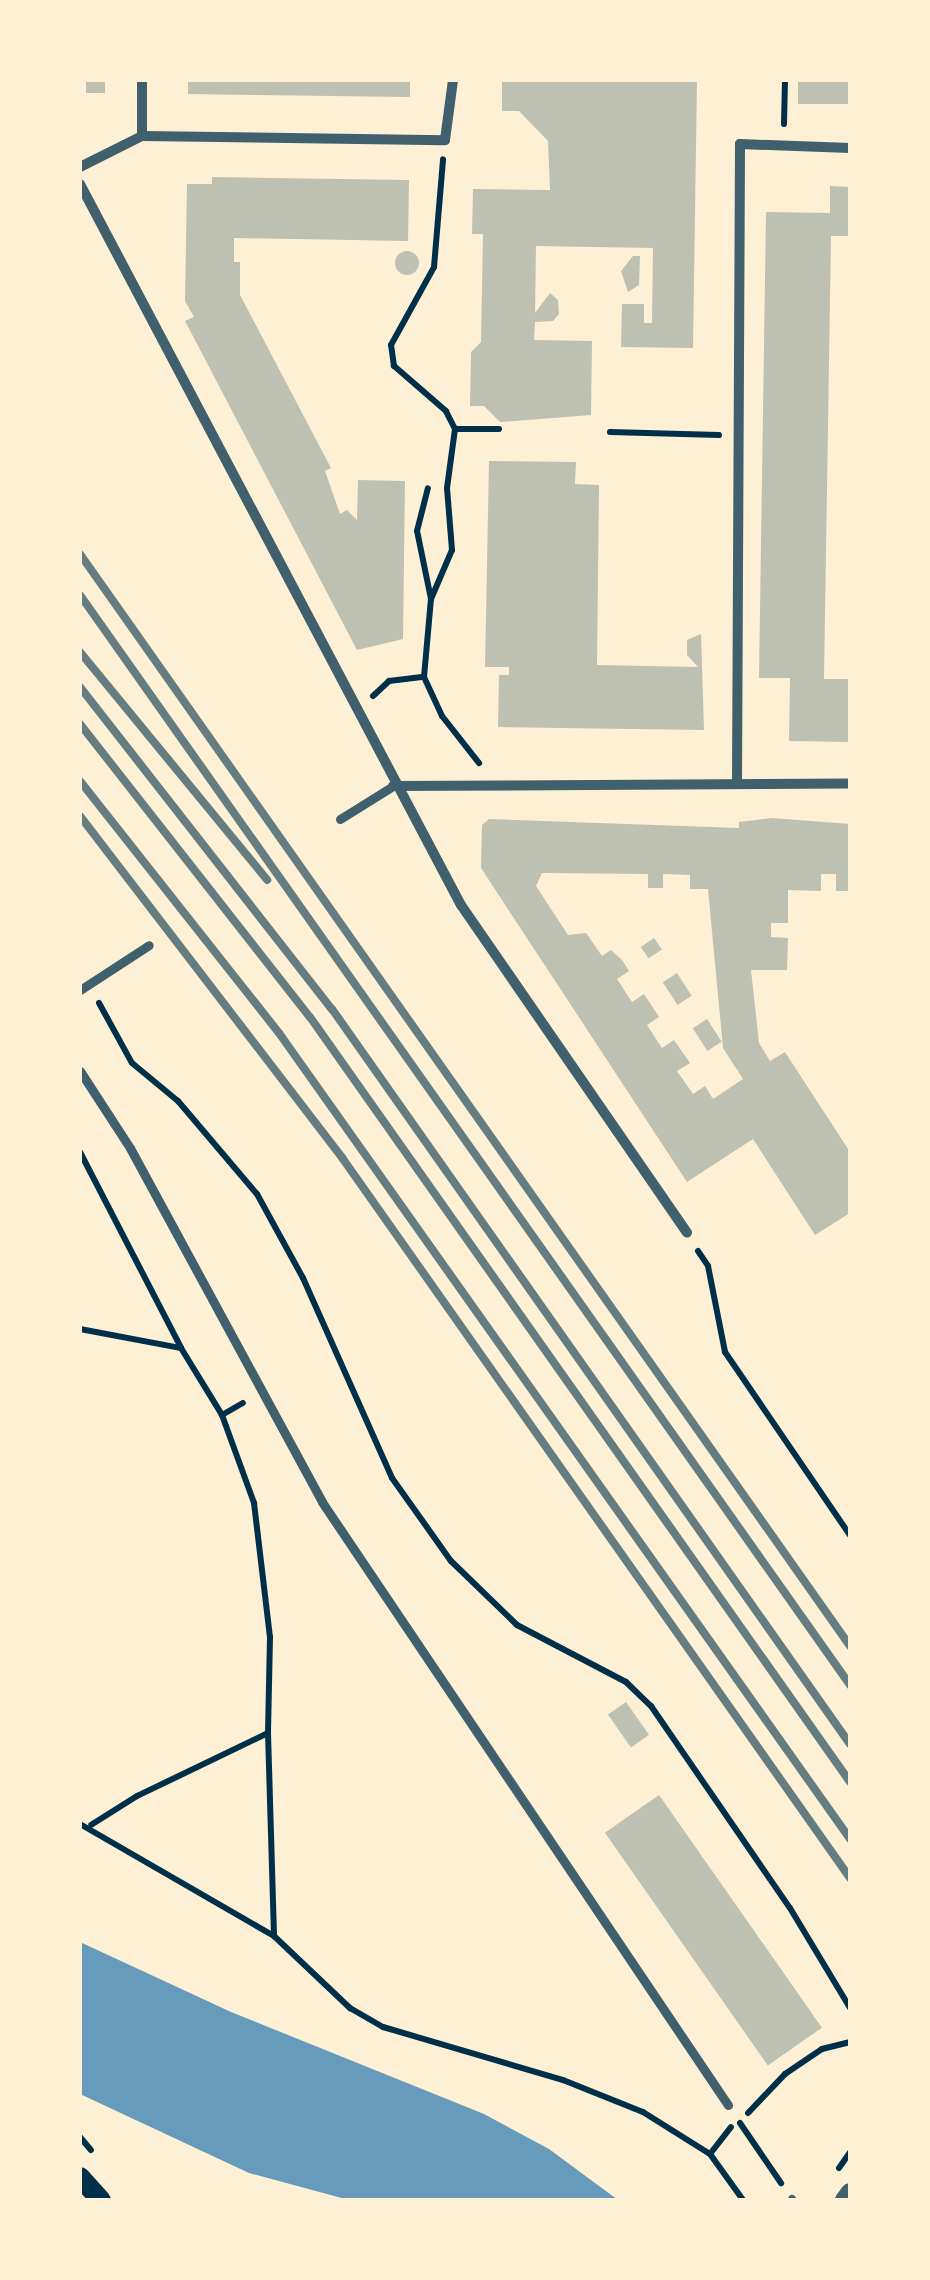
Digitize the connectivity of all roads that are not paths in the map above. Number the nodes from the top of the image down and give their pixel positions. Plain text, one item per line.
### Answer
1 (142, 80) edge
2 (453, 80) edge
3 (142, 136) junction
4 (850, 148) edge
5 (80, 167) edge
6 (80, 184) edge
7 (737, 783) junction
8 (850, 784) edge
9 (393, 786) junction
10 (340, 819) dead end
11 (149, 945) dead end
12 (84, 988) edge
13 (80, 1071) edge
14 (686, 1233) road end
15 (728, 2105) dead end
16 (80, 2177) edge
17 (850, 2192) edge
18 (100, 2200) edge
19 (844, 2200) edge

1 - 3 street
2 - 3 street
3 - 5 street
4 - 7 street
6 - 9 street
7 - 8 street
7 - 9 street
9 - 10 street
9 - 14 street
11 - 12 street
13 - 15 street
16 - 18 main road
17 - 19 street

